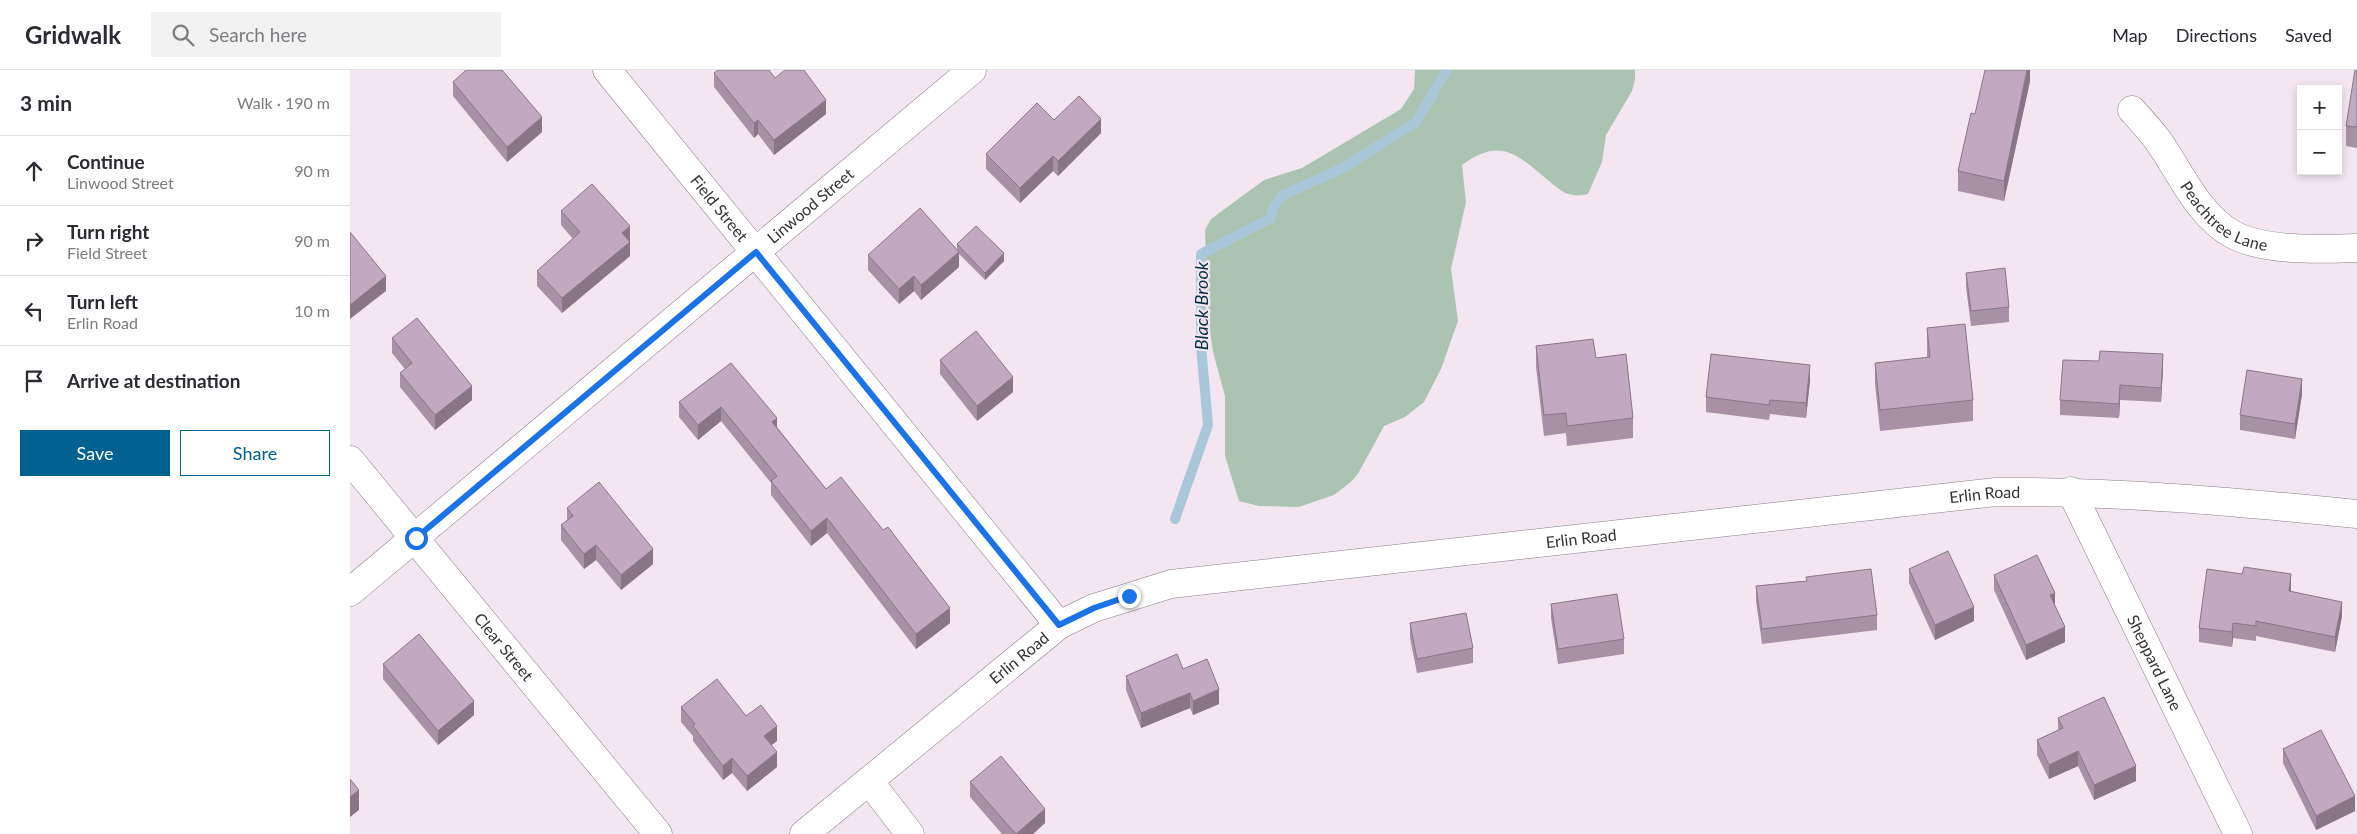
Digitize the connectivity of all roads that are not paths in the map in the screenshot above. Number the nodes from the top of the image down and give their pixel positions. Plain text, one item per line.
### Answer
1 (607, 70) edge
2 (972, 70) edge
3 (2132, 110) dead end
4 (2357, 248) edge
5 (756, 252) junction
6 (350, 460) edge
7 (2071, 492) junction
8 (2357, 514) edge
9 (416, 538) junction
10 (350, 592) edge
11 (1059, 625) junction
12 (869, 781) junction
13 (658, 834) edge
14 (804, 834) edge
15 (910, 834) edge
16 (2238, 834) edge

1 - 5 street, Field Street
2 - 5 street, Linwood Street
3 - 4 street, Peachtree Lane
5 - 9 street, Linwood Street
5 - 11 street, Field Street
6 - 9 street, Clear Street
7 - 8 street, Erlin Road
7 - 11 street, Erlin Road
7 - 16 street, Sheppard Lane
9 - 10 street, Linwood Street
9 - 13 street, Clear Street
11 - 12 street, Erlin Road
12 - 14 street
12 - 15 street

